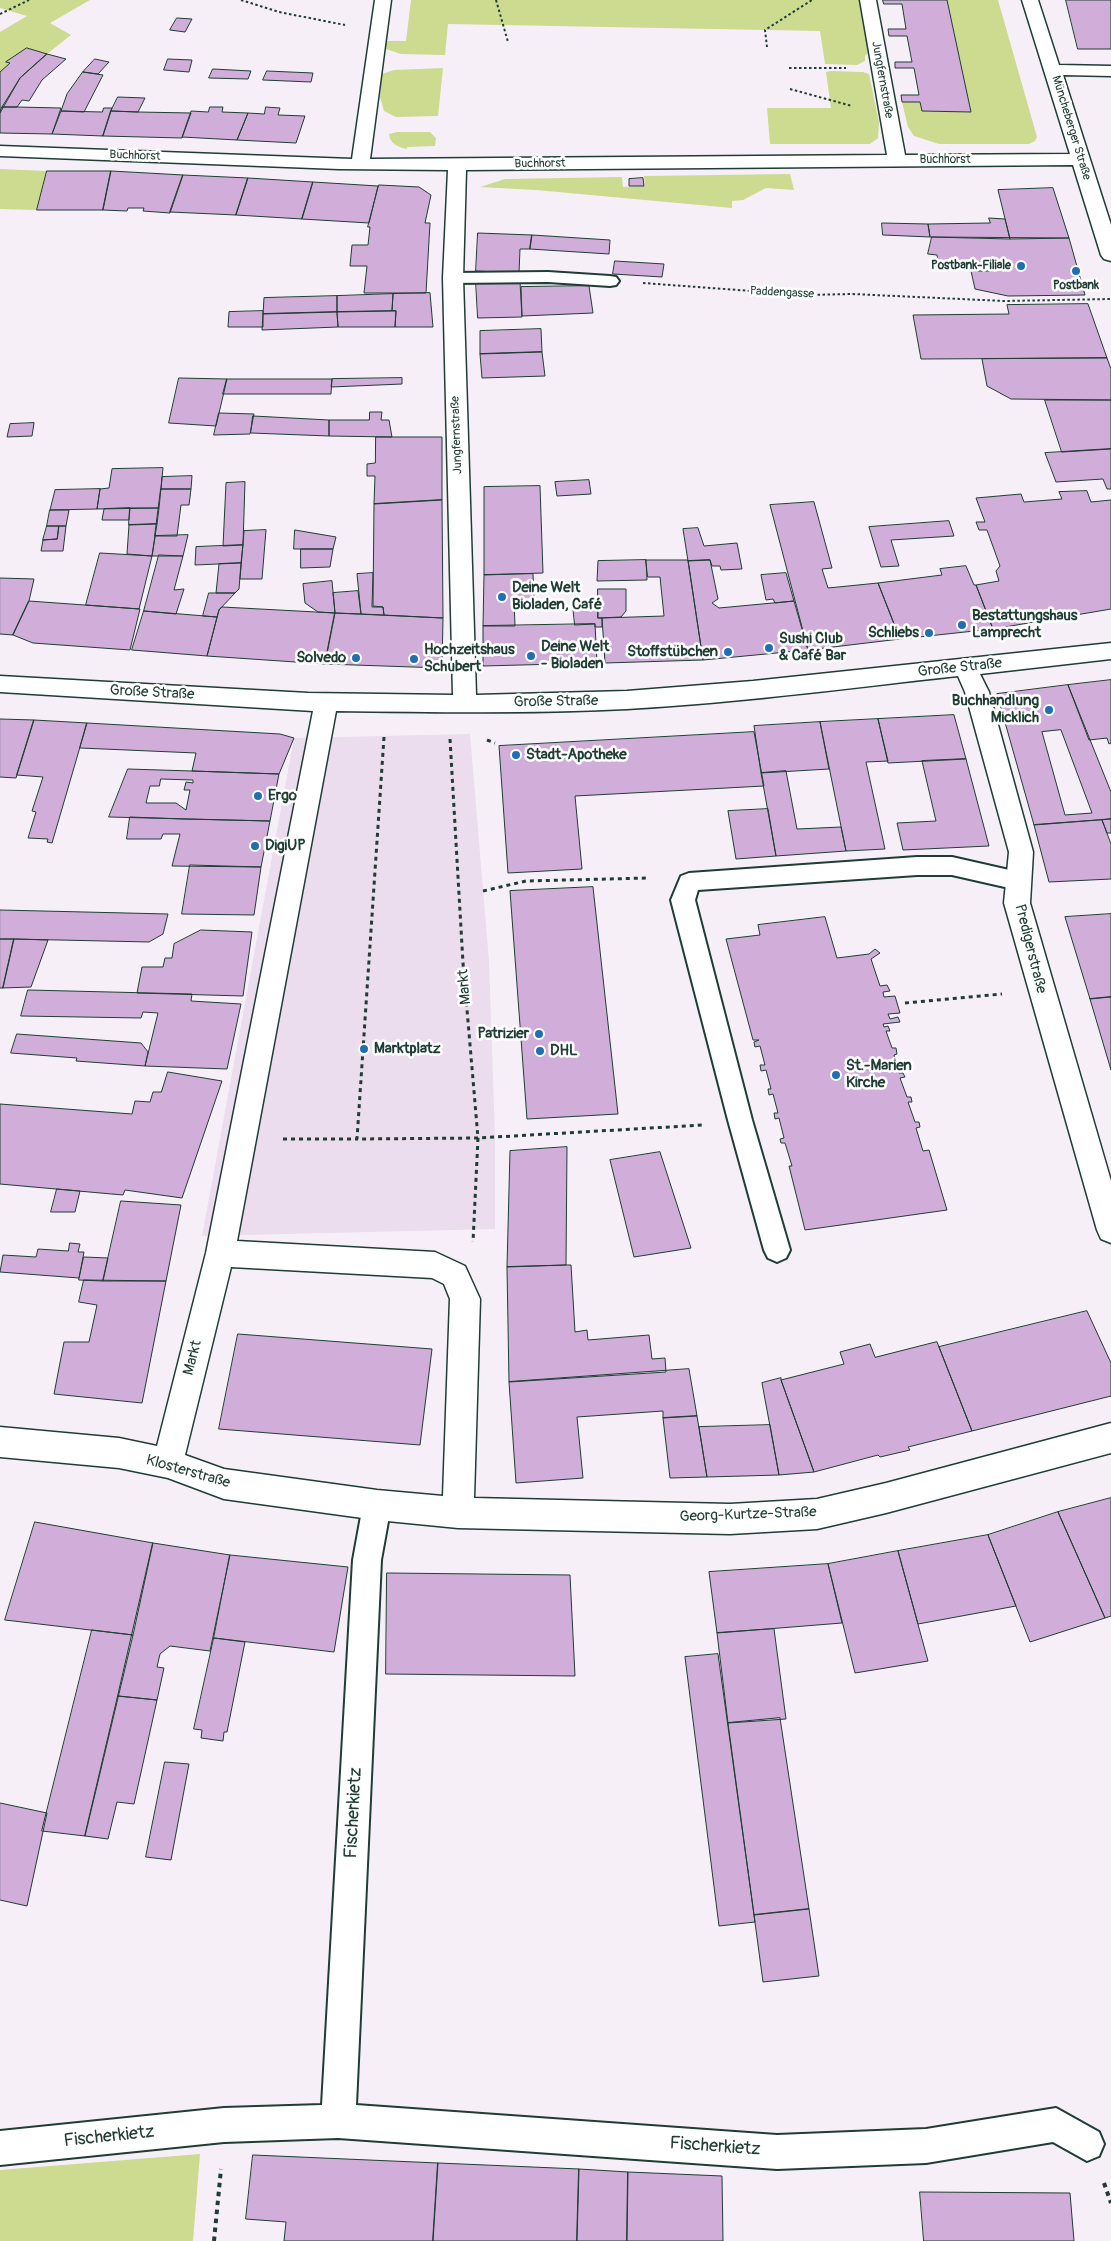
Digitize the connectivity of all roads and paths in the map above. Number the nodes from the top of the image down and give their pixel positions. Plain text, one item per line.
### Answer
1 (29, 0) edge
2 (241, 0) edge
3 (383, 0) edge
4 (496, 0) edge
5 (812, 0) edge
6 (868, 0) edge
7 (1030, 0) edge
8 (0, 14) edge
9 (376, 36) junction
10 (508, 42) dead end
11 (767, 47) dead end
12 (789, 68) dead end
13 (880, 68) junction
14 (1053, 70) junction
15 (1111, 71) edge
16 (790, 89) dead end
17 (890, 122) junction
18 (0, 151) edge
19 (1080, 159) junction
20 (897, 160) junction
21 (360, 164) junction
22 (457, 165) junction
23 (1111, 255) edge
24 (453, 278) junction
25 (610, 281) joint
26 (1111, 299) edge
27 (1111, 651) edge
28 (966, 667) junction
29 (0, 684) edge
30 (326, 702) junction
31 (456, 704) junction
32 (383, 769) dead end
33 (648, 878) dead end
34 (1018, 881) junction
35 (483, 891) dead end
36 (1002, 994) dead end
37 (906, 1004) dead end
38 (740, 1120) junction
39 (357, 1138) junction
40 (478, 1138) junction
41 (242, 1140) junction
42 (1111, 1230) edge
43 (777, 1250) dead end
44 (220, 1253) junction
45 (465, 1300) junction
46 (1111, 1438) edge
47 (0, 1442) edge
48 (168, 1463) junction
49 (377, 1505) junction
50 (458, 1513) junction
51 (338, 2122) junction
52 (224, 2125) junction
53 (1086, 2144) dead end
54 (0, 2148) edge
55 (214, 2241) edge

1 - 8 path
2 - 9 path
3 - 9 street
4 - 10 path
5 - 11 path
6 - 13 street, Jungfernstraße
7 - 14 street, Müncheberger Straße
9 - 21 street
12 - 13 path
13 - 17 street, Jungfernstraße
14 - 15 street
14 - 19 street, Müncheberger Straße
16 - 17 path
17 - 20 street, Jungfernstraße
18 - 21 street, Buchhorst
19 - 20 street, Buchhorst
19 - 23 street, Müncheberger Straße
20 - 22 street, Buchhorst
21 - 22 street, Buchhorst
22 - 24 street, Jungfernstraße
24 - 25 lane
24 - 31 street, Jungfernstraße
25 - 26 path, Paddengasse
27 - 28 street, Große Straße
28 - 31 street, Große Straße
28 - 34 street, Predigerstraße
29 - 30 street, Große Straße
30 - 31 street, Große Straße
30 - 41 street, Markt
31 - 40 path, Markt
32 - 39 path
33 - 35 path
34 - 38 lane
34 - 42 street, Predigerstraße
36 - 37 path
38 - 40 path
38 - 43 lane
39 - 40 path
39 - 41 path
40 - 45 path, Markt
41 - 44 street, Markt
44 - 45 street
44 - 48 street, Markt
45 - 50 street
46 - 50 street, Georg-Kurtze-Straße
47 - 48 street, Klosterstraße
48 - 49 street, Klosterstraße
49 - 50 street, Georg-Kurtze-Straße
49 - 51 lane, Fischerkietz
51 - 52 lane, Fischerkietz
51 - 53 lane, Fischerkietz
52 - 54 lane, Fischerkietz
52 - 55 path

